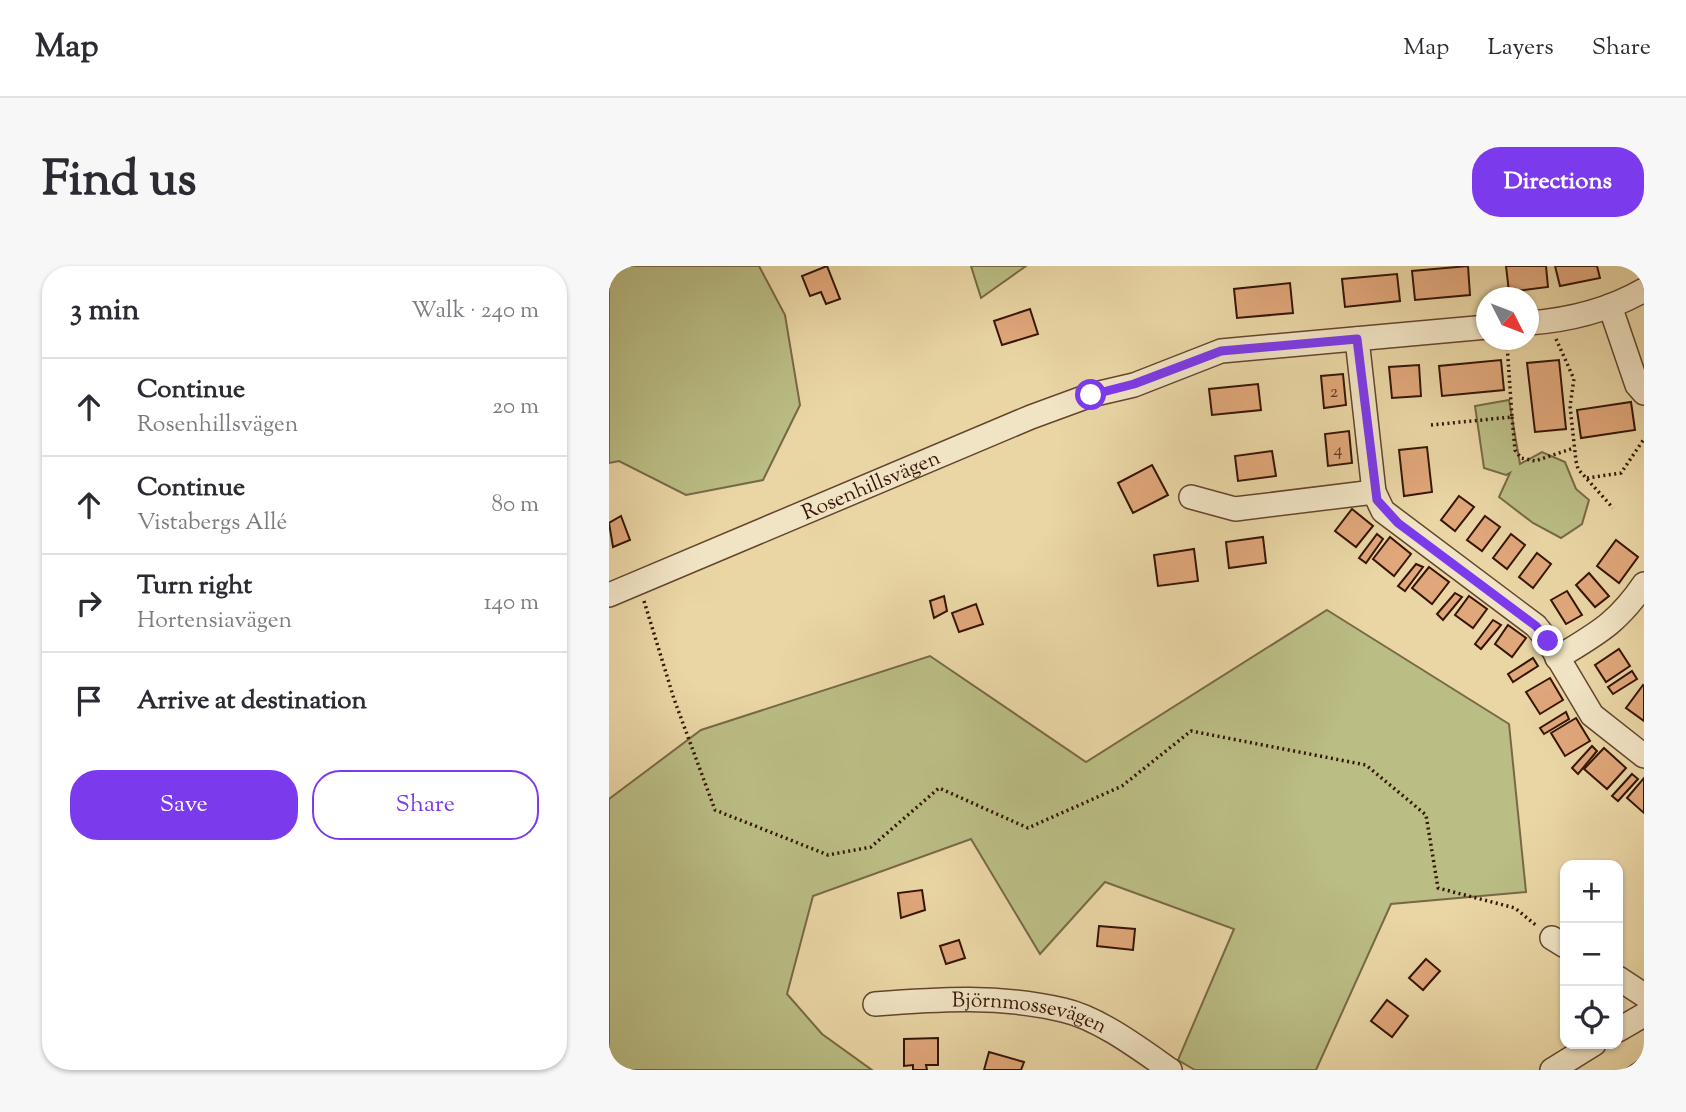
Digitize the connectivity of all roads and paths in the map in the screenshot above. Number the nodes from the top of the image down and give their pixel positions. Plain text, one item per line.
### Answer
1 (1644, 290) edge
2 (1610, 306) junction
3 (1539, 322) edge
4 (1476, 328) edge
5 (1357, 339) junction
6 (1556, 339) dead end
7 (1507, 350) edge
8 (1644, 394) edge
9 (1512, 417) junction
10 (1431, 425) dead end
11 (1644, 439) edge
12 (1574, 448) junction
13 (1587, 478) junction
14 (1374, 492) junction
15 (1191, 497) dead end
16 (1613, 508) dead end
17 (641, 582) junction
18 (1644, 584) edge
19 (609, 595) edge
20 (1557, 658) junction
21 (1644, 756) edge
22 (1559, 942) edge
23 (1623, 981) edge
24 (1644, 995) edge
25 (876, 1004) dead end
26 (1644, 1014) edge
27 (1623, 1027) edge
28 (1586, 1049) edge
29 (1170, 1070) edge
30 (1552, 1070) edge

1 - 2 street
2 - 3 street
2 - 8 street
4 - 5 street, Rosenhillsvägen
5 - 14 street
5 - 17 street, Rosenhillsvägen
6 - 12 path
7 - 9 path
9 - 10 path
9 - 12 path
11 - 13 path
12 - 13 path
13 - 16 path
14 - 15 street
14 - 20 street
17 - 19 street, Rosenhillsvägen
17 - 22 path
18 - 20 street
20 - 21 street
23 - 24 street
25 - 29 street, Björnmossevägen
26 - 27 street
28 - 30 street

